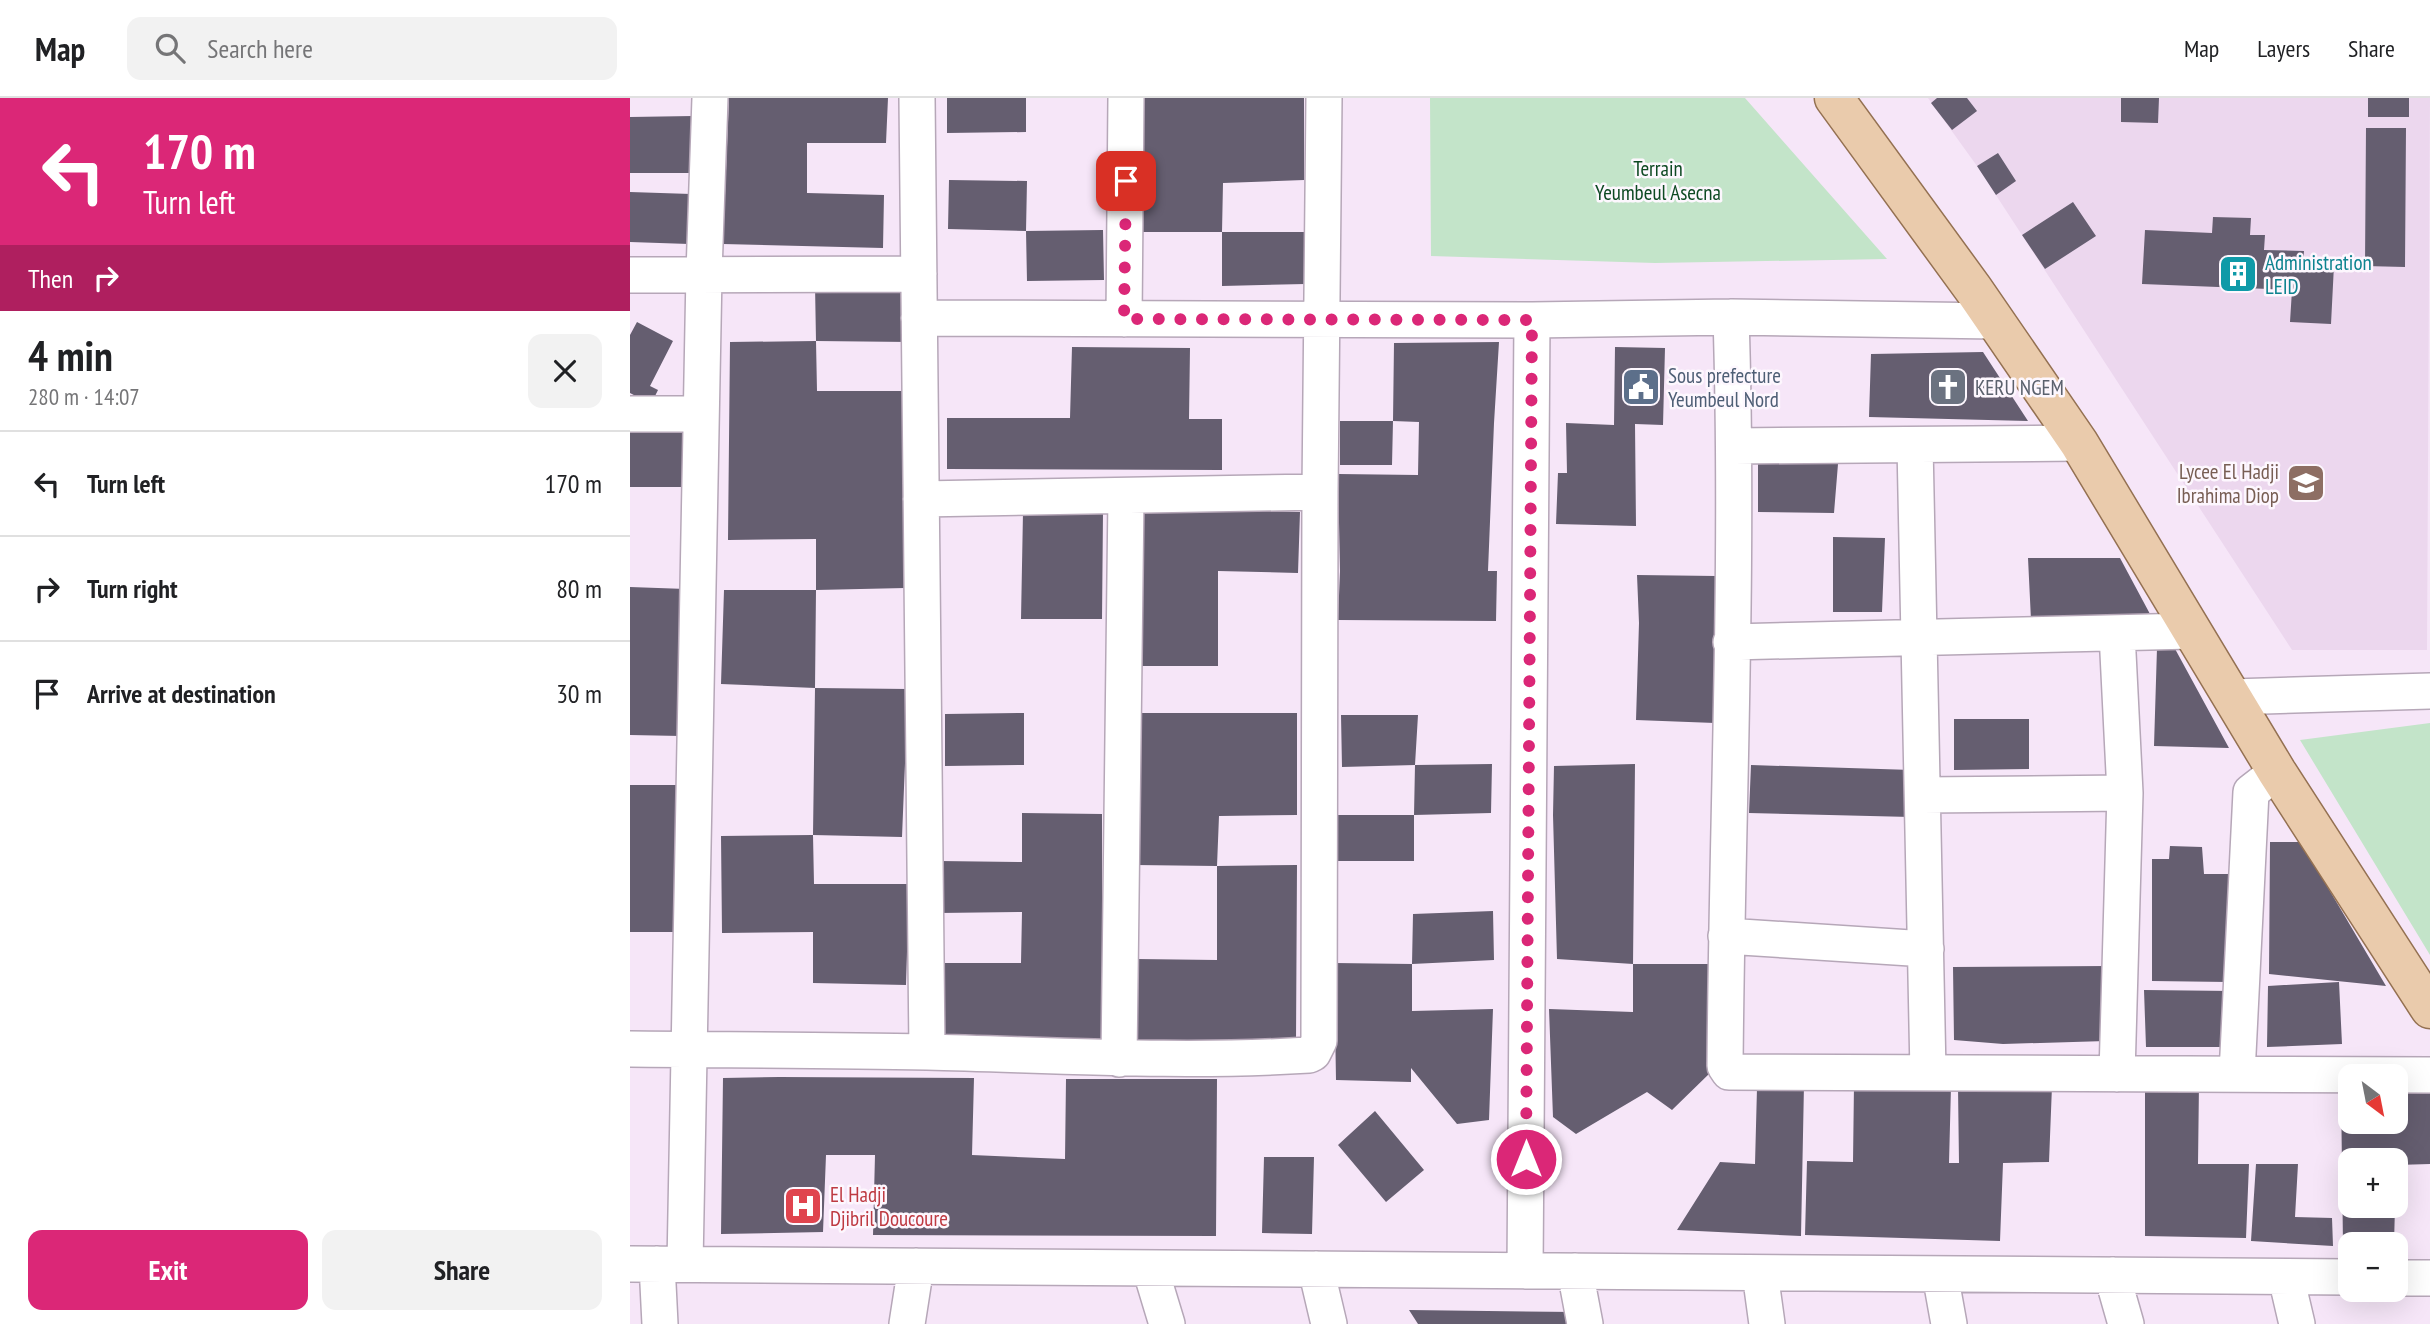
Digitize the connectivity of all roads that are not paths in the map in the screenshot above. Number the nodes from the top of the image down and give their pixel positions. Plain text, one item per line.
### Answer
1 (710, 98) edge
2 (917, 98) edge
3 (1126, 98) edge
4 (1324, 98) edge
5 (1834, 98) edge
6 (704, 273) junction
7 (919, 274) junction
8 (630, 275) edge
9 (1731, 317) junction
10 (919, 318) junction
11 (1124, 319) junction
12 (1322, 319) junction
13 (1532, 320) junction
14 (1995, 321) junction
15 (630, 414) edge
16 (701, 414) junction
17 (2079, 443) junction
18 (1915, 445) junction
19 (1735, 446) junction
20 (1320, 492) junction
21 (1125, 496) junction
22 (921, 499) junction
23 (2192, 631) junction
24 (2117, 633) junction
25 (1919, 636) junction
26 (1731, 642) junction
27 (2430, 691) edge
28 (2232, 697) junction
29 (2277, 772) junction
30 (2125, 793) junction
31 (1923, 794) junction
32 (1726, 936) junction
33 (1926, 948) junction
34 (2430, 1009) edge
35 (630, 1049) edge
36 (689, 1049) junction
37 (927, 1052) junction
38 (1119, 1059) junction
39 (1928, 1073) junction
40 (2117, 1074) junction
41 (2237, 1074) junction
42 (2430, 1075) edge
43 (658, 1264) edge
44 (916, 1266) junction
45 (1150, 1268) junction
46 (1316, 1269) junction
47 (1525, 1271) junction
48 (1576, 1271) junction
49 (1760, 1273) junction
50 (1940, 1274) junction
51 (2112, 1275) junction
52 (2286, 1277) junction
53 (2338, 1277) edge
54 (2408, 1278) edge
55 (2430, 1278) edge
56 (660, 1324) edge
57 (907, 1324) edge
58 (1167, 1324) edge
59 (1329, 1324) edge
60 (1585, 1324) edge
61 (1767, 1324) edge
62 (1948, 1324) edge
63 (2126, 1324) edge
64 (2297, 1324) edge

1 - 6 street
2 - 7 street
3 - 11 street
4 - 12 street
5 - 14 main road
6 - 7 street
6 - 8 street
6 - 16 street
7 - 10 street
9 - 13 street
9 - 14 street
9 - 19 street
10 - 11 street
10 - 22 street
11 - 12 street
12 - 13 street
12 - 20 street
13 - 47 street
14 - 17 main road
15 - 16 street
16 - 36 street
17 - 18 street
17 - 23 main road
18 - 19 street
18 - 25 street
19 - 26 street
20 - 21 street
20 - 38 street
21 - 22 street
21 - 38 street
22 - 37 street
23 - 24 street
23 - 28 main road
24 - 25 street
24 - 30 street
25 - 26 street
25 - 31 street
26 - 32 street
27 - 28 street
28 - 29 main road
29 - 34 main road
29 - 41 street
30 - 31 street
30 - 40 street
31 - 33 street
32 - 33 street
32 - 39 street
33 - 39 street
35 - 36 street
36 - 37 street
36 - 43 street
37 - 38 street
39 - 40 street
40 - 41 street
41 - 42 street
43 - 44 street
43 - 56 street
44 - 45 street
44 - 57 street
45 - 46 street
45 - 58 street
46 - 47 street
46 - 59 street
47 - 48 street
48 - 49 street
48 - 60 street
49 - 50 street
49 - 61 street
50 - 51 street
50 - 62 street
51 - 52 street
51 - 63 street
52 - 53 street
52 - 64 street
54 - 55 street

